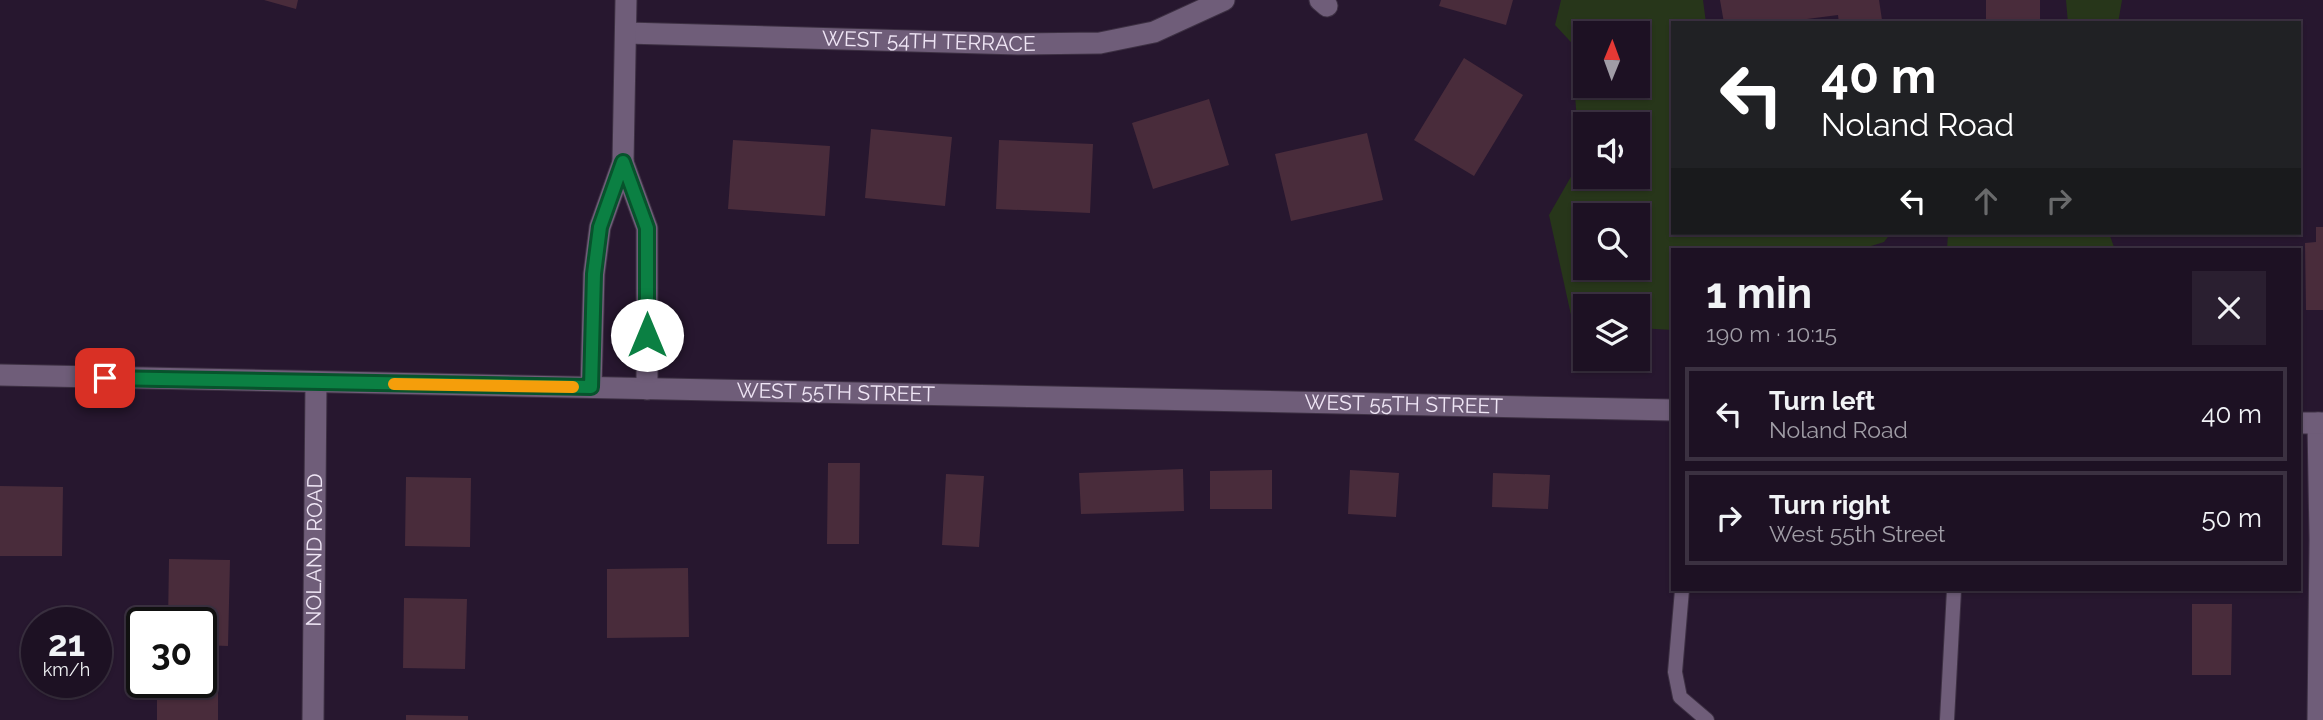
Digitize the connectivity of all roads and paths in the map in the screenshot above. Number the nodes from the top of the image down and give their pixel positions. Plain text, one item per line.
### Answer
1 (626, 0) edge
2 (1224, 0) edge
3 (626, 33) junction
4 (623, 162) junction
5 (0, 375) edge
6 (316, 382) junction
7 (591, 387) junction
8 (647, 389) junction
9 (1671, 410) edge
10 (2313, 423) edge
11 (1682, 591) edge
12 (1954, 591) edge
13 (1949, 719) edge
14 (313, 720) edge
15 (1707, 720) edge
16 (2318, 720) edge

1 - 3 street
2 - 3 street, WEST 54TH TERRACE
3 - 4 street
4 - 7 street
4 - 8 street
5 - 6 street, WEST 55TH STREET
6 - 7 street, WEST 55TH STREET
6 - 14 street, NOLAND ROAD
7 - 8 street, WEST 55TH STREET
8 - 9 street, WEST 55TH STREET
10 - 16 street
11 - 15 lane
12 - 13 lane

